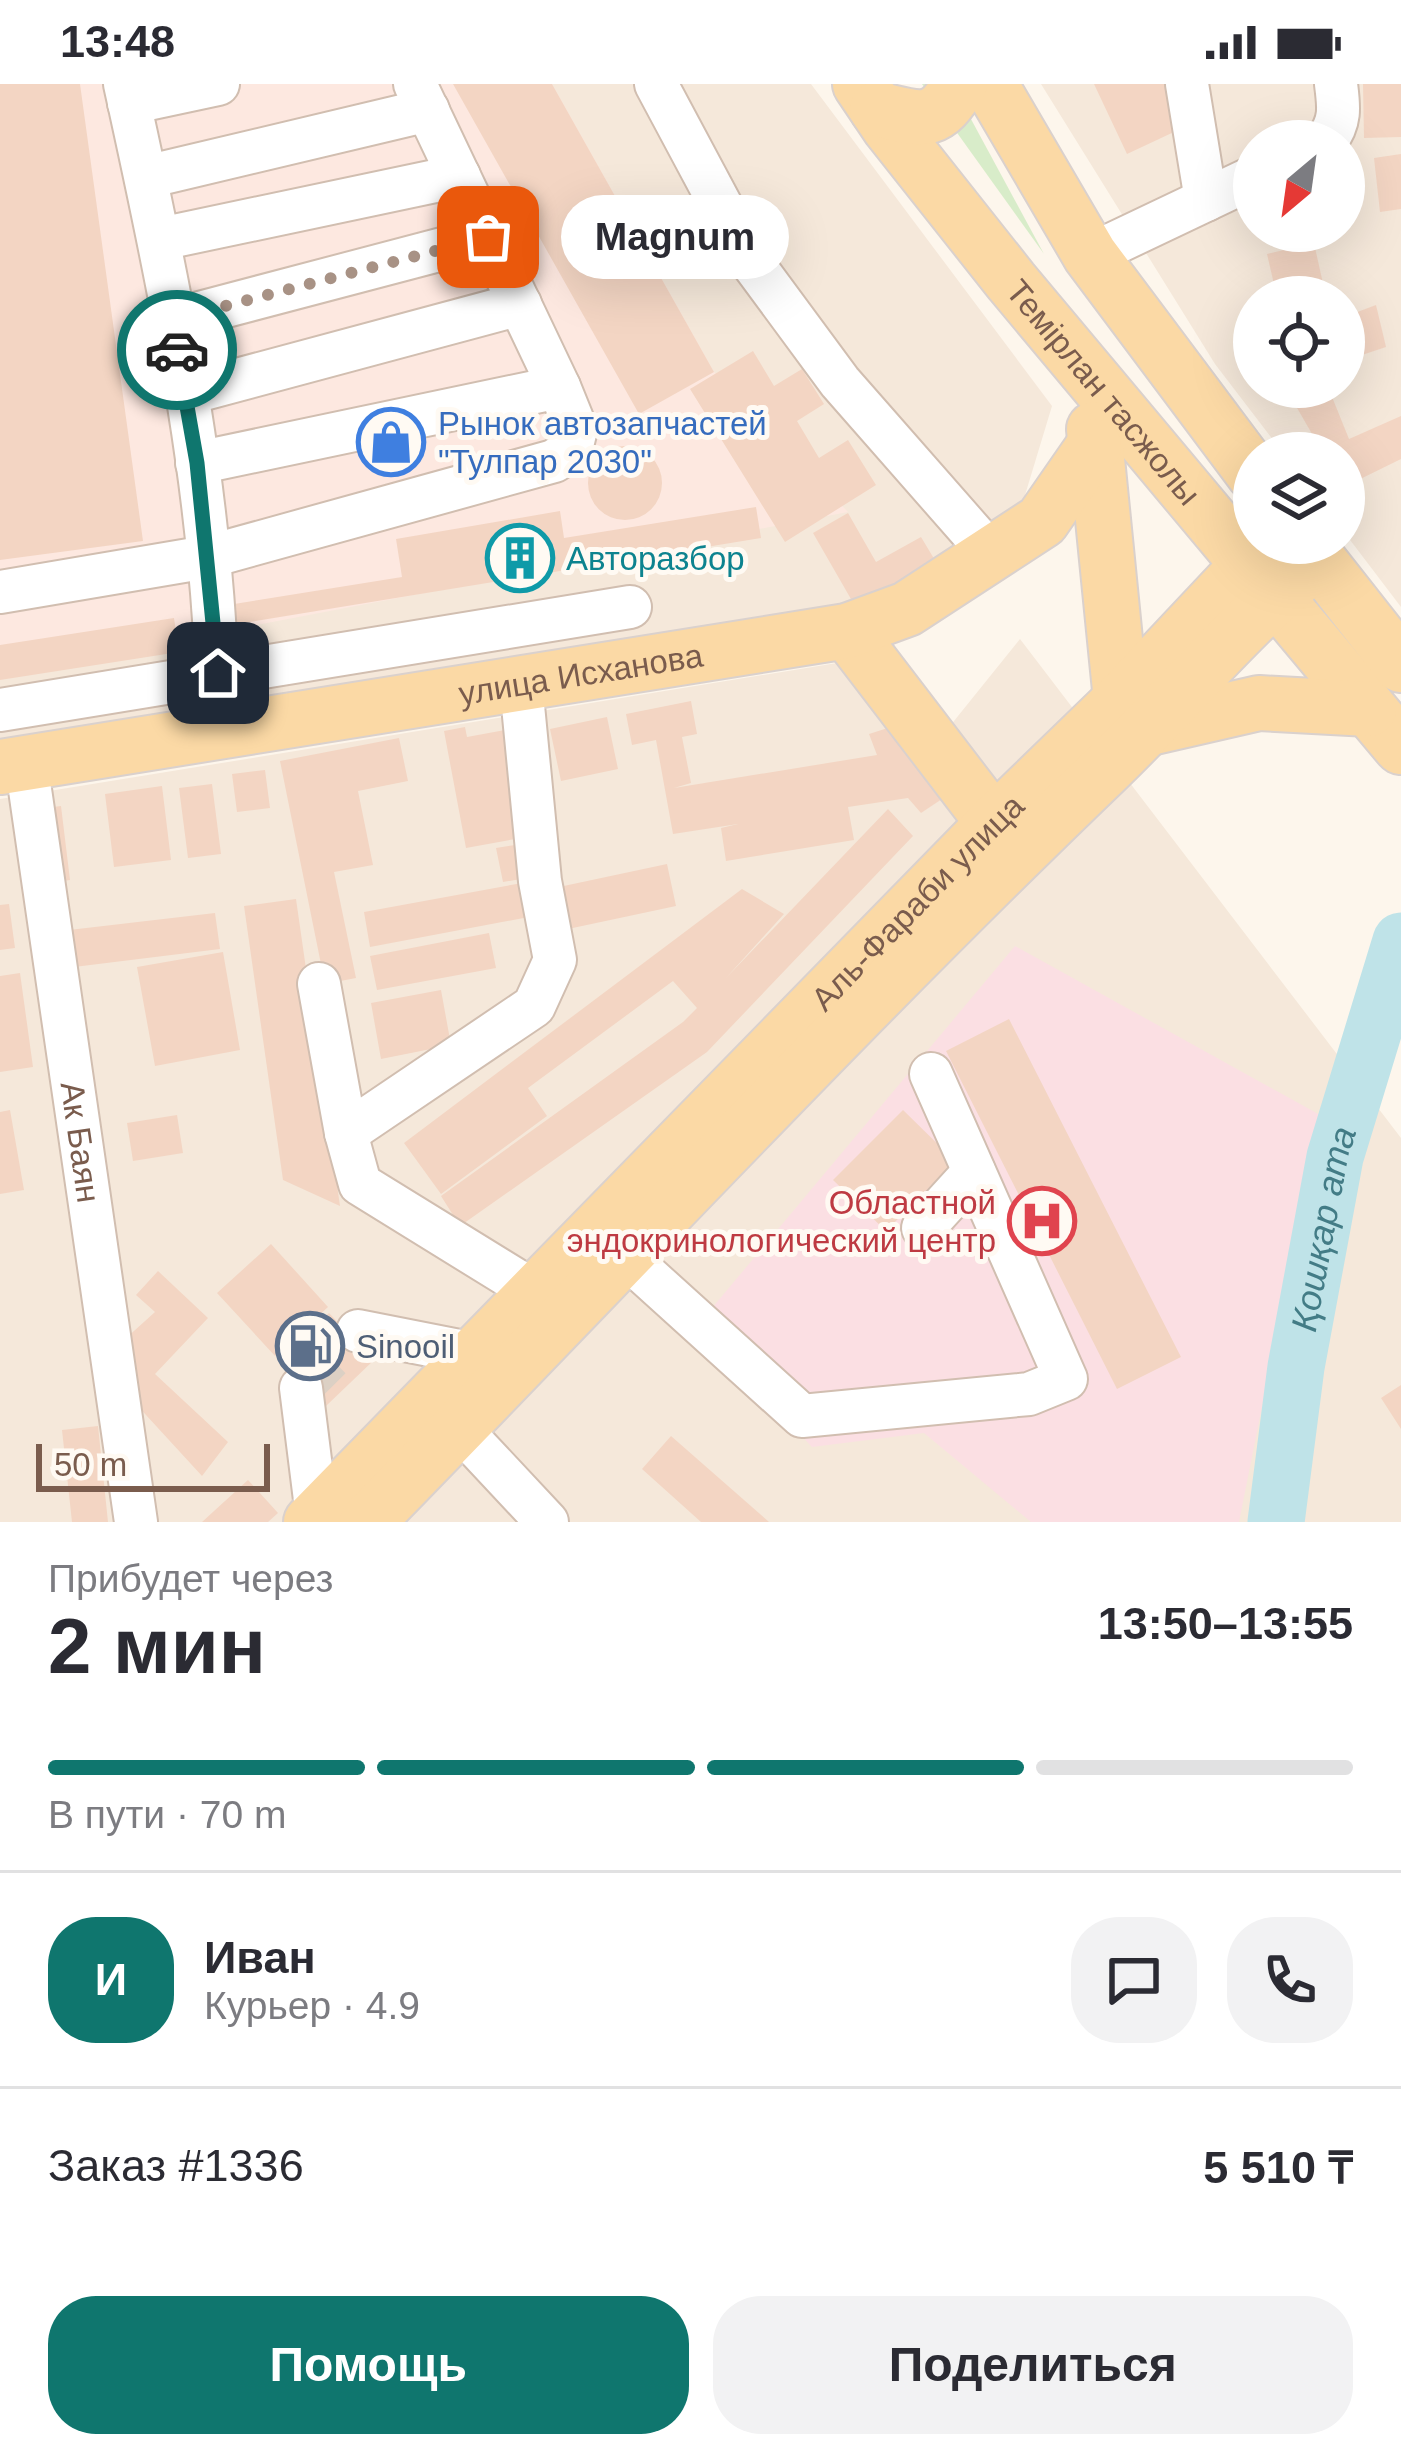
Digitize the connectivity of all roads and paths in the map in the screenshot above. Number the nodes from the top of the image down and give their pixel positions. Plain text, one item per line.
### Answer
1 (218, 84) edge
2 (656, 84) edge
3 (960, 84) edge
4 (990, 84) edge
5 (1186, 84) edge
6 (1336, 84) edge
7 (127, 94) edge
8 (421, 97) edge
9 (868, 97) edge
10 (1336, 120) edge
11 (146, 176) junction
12 (459, 176) junction
13 (1233, 187) edge
14 (1206, 200) junction
15 (488, 237) junction
16 (160, 239) junction
17 (1090, 255) junction
18 (520, 304) junction
19 (172, 320) junction
20 (1092, 379) junction
21 (559, 387) junction
22 (185, 394) junction
23 (1094, 446) junction
24 (1233, 446) edge
25 (197, 463) junction
26 (1233, 513) edge
27 (991, 554) junction
28 (207, 557) junction
29 (1281, 564) edge
30 (1286, 564) edge
31 (1287, 564) edge
32 (0, 592) edge
33 (630, 607) dead end
34 (847, 632) junction
35 (1401, 665) edge
36 (218, 673) junction
37 (521, 685) junction
38 (0, 710) edge
39 (1136, 714) junction
40 (1385, 728) edge
41 (218, 733) junction
42 (13, 765) edge
43 (994, 823) junction
44 (319, 984) dead end
45 (931, 1074) dead end
46 (346, 1133) junction
47 (974, 1172) junction
48 (922, 1228) dead end
49 (611, 1243) junction
50 (536, 1292) junction
51 (358, 1331) dead end
52 (475, 1354) junction
53 (301, 1388) dead end
54 (459, 1428) junction
55 (332, 1520) edge
56 (136, 1522) edge
57 (548, 1522) edge

1 - 7 street
2 - 27 street
3 - 9 main road
4 - 17 main road, Темірлан тасжолы
5 - 14 street
6 - 10 street
7 - 11 street
8 - 11 street
8 - 12 street
9 - 20 main road, Темірлан тасжолы
11 - 16 street
12 - 15 street
12 - 16 street
13 - 14 street
14 - 17 street
15 - 18 street
15 - 19 street
16 - 19 street
17 - 24 main road, Темірлан тасжолы
18 - 21 street
18 - 22 street
19 - 22 street
20 - 23 main road
20 - 26 main road, Темірлан тасжолы
21 - 25 street
21 - 28 street
22 - 25 street
23 - 27 main road, улица Исханова
23 - 39 main road
25 - 28 street
27 - 34 main road, улица Исханова
28 - 32 street
28 - 36 street
29 - 39 main road, Аль-Фараби улица
30 - 40 main road, Темірлан тасжолы
31 - 35 main road, Темірлан тасжолы
33 - 36 street
34 - 37 main road, улица Исханова
34 - 43 main road
36 - 38 street
36 - 41 street
37 - 41 main road, улица Исханова
37 - 46 street
39 - 40 main road
39 - 43 main road, Аль-Фараби улица
39 - 49 main road, Аль-Фараби улица
41 - 42 main road, улица Исханова
42 - 56 street, Ак Баян
43 - 49 main road, Аль-Фараби улица
44 - 46 street
45 - 47 street
46 - 50 street
47 - 48 street
47 - 49 street
49 - 50 main road, Аль-Фараби улица
49 - 54 main road, Аль-Фараби улица
50 - 52 main road, Аль-Фараби улица
51 - 52 street
52 - 55 main road, Аль-Фараби улица
53 - 55 street
54 - 55 main road, Аль-Фараби улица
54 - 57 street

